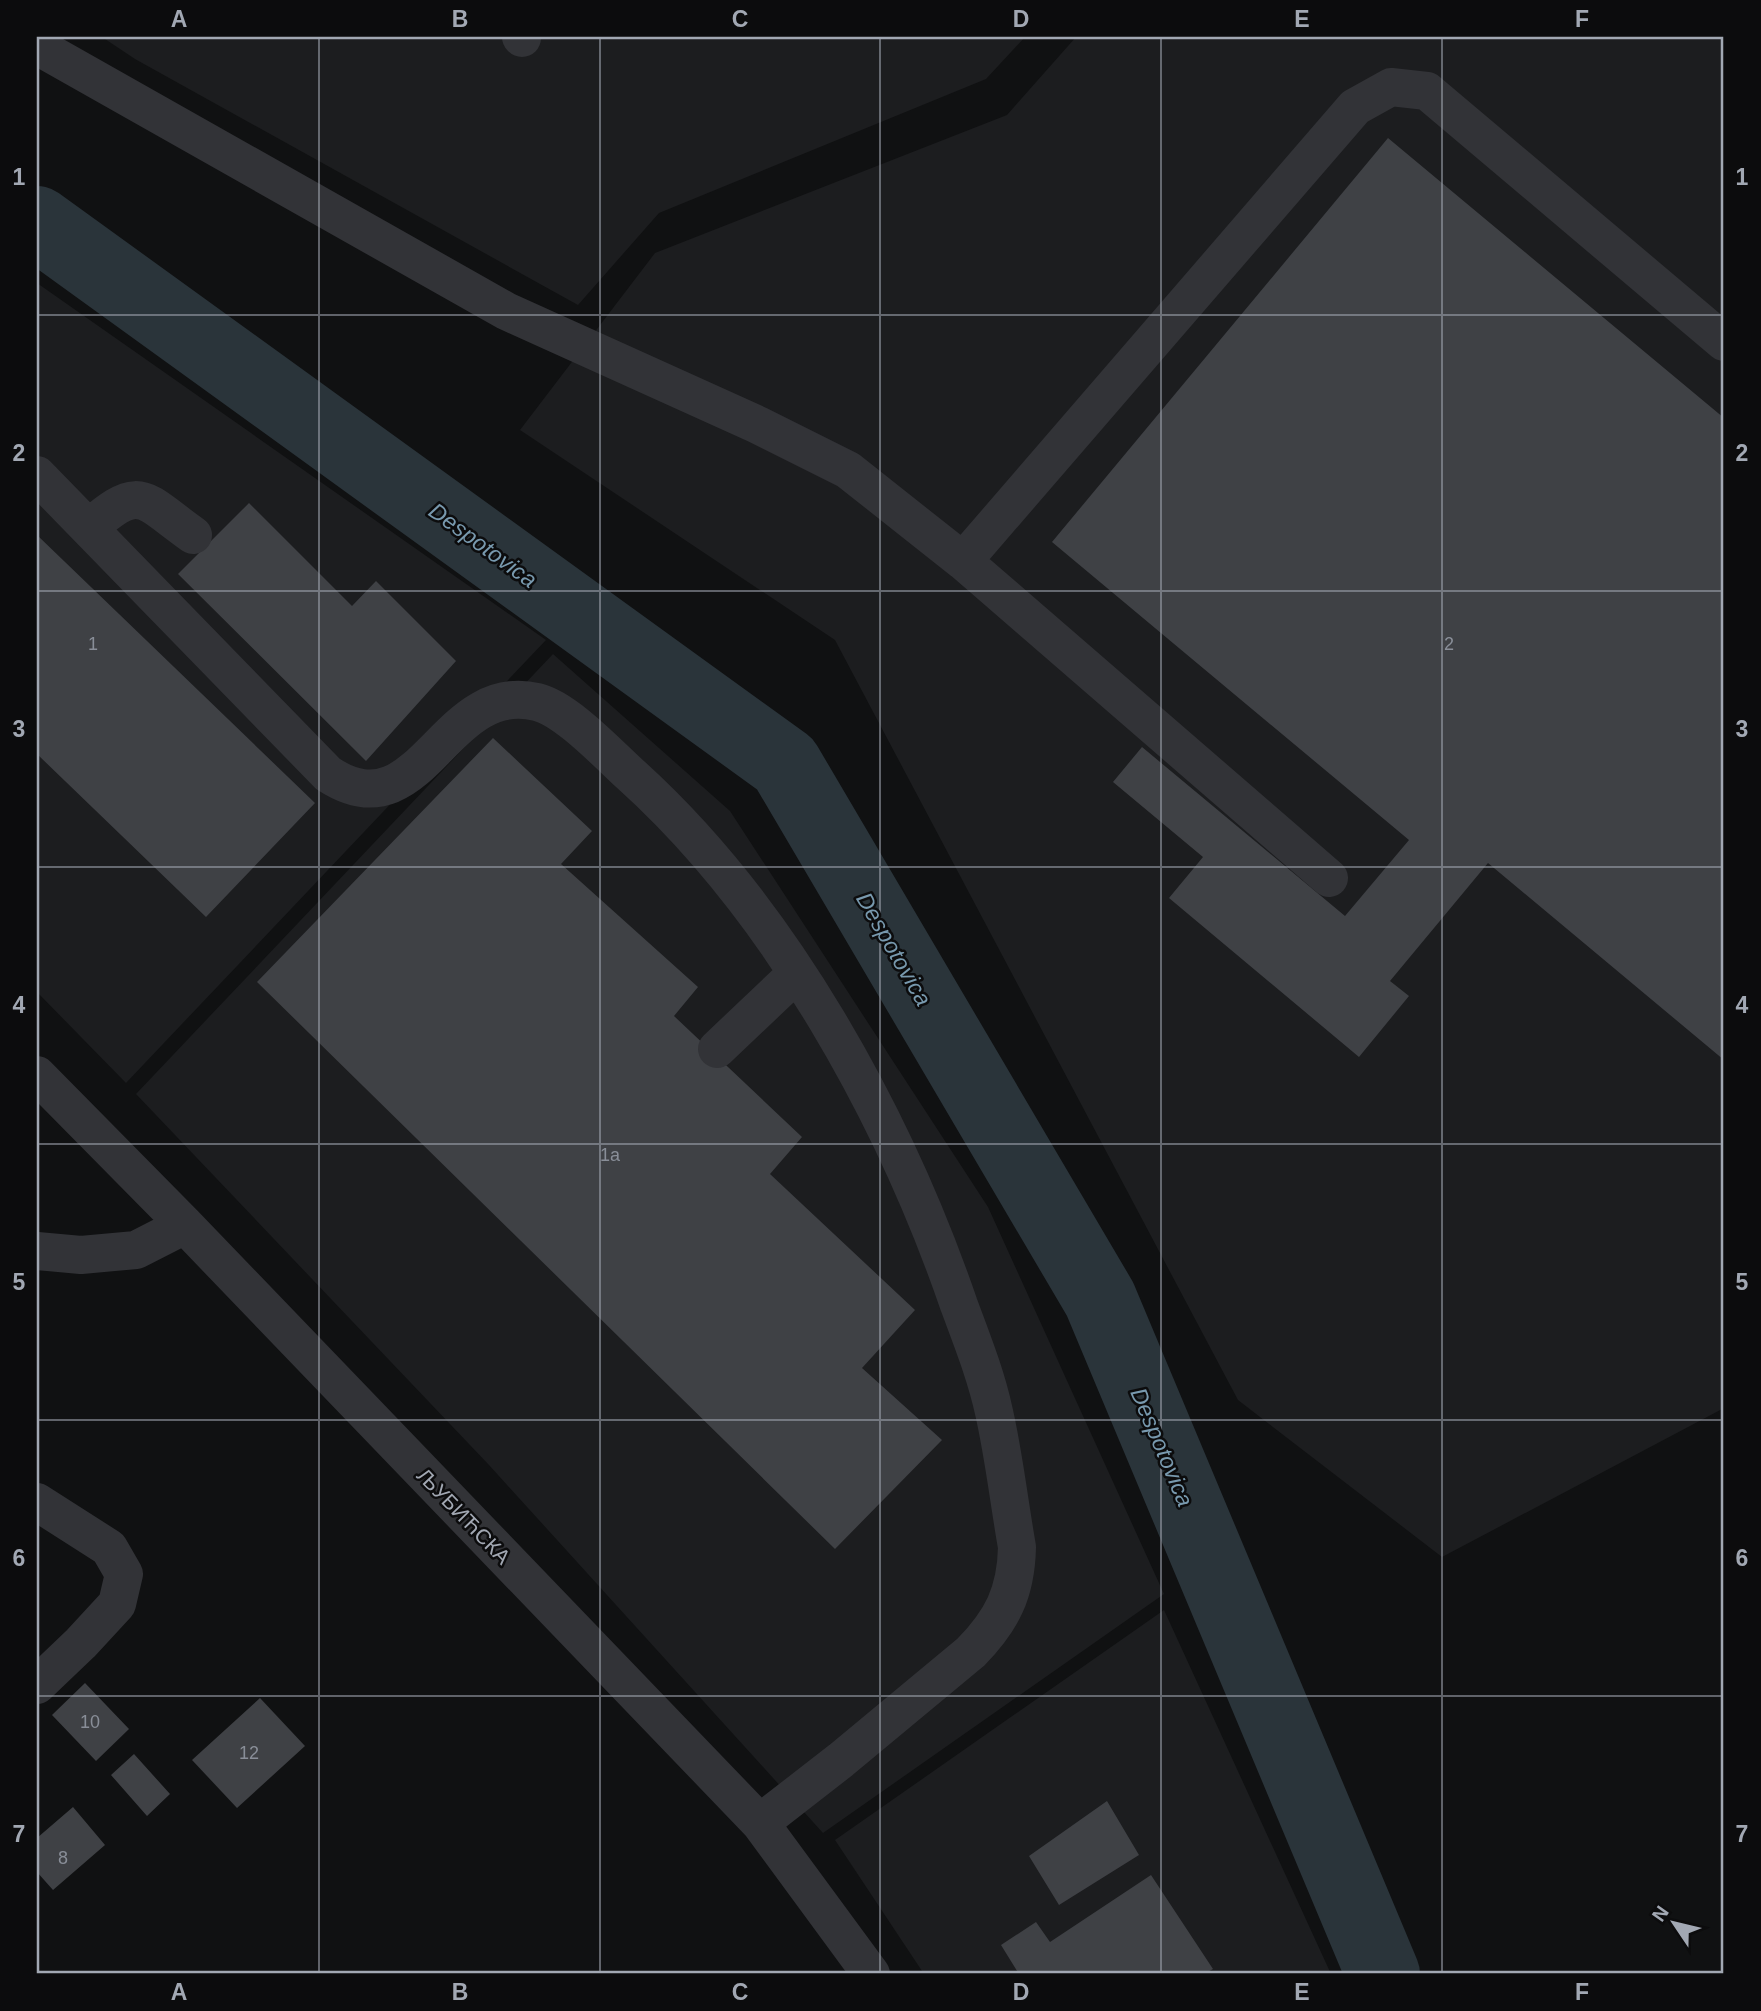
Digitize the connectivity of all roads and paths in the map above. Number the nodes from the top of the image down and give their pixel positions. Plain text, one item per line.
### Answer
1 (37, 46) edge
2 (1724, 342) edge
3 (37, 475) edge
4 (89, 528) junction
5 (193, 535) dead end
6 (963, 561) junction
7 (1329, 878) dead end
8 (796, 974) junction
9 (717, 1049) dead end
10 (37, 1075) edge
11 (185, 1225) junction
12 (37, 1251) edge
13 (37, 1502) edge
14 (37, 1685) edge
15 (760, 1823) junction
16 (871, 1974) edge

1 - 6 street
2 - 6 street
3 - 4 street
4 - 5 street
4 - 8 street
6 - 7 street
8 - 9 street
8 - 15 street
10 - 11 street, ЉУБИЋСКА
11 - 12 street
11 - 15 street, ЉУБИЋСКА
13 - 14 street
15 - 16 street, ЉУБИЋСКА

